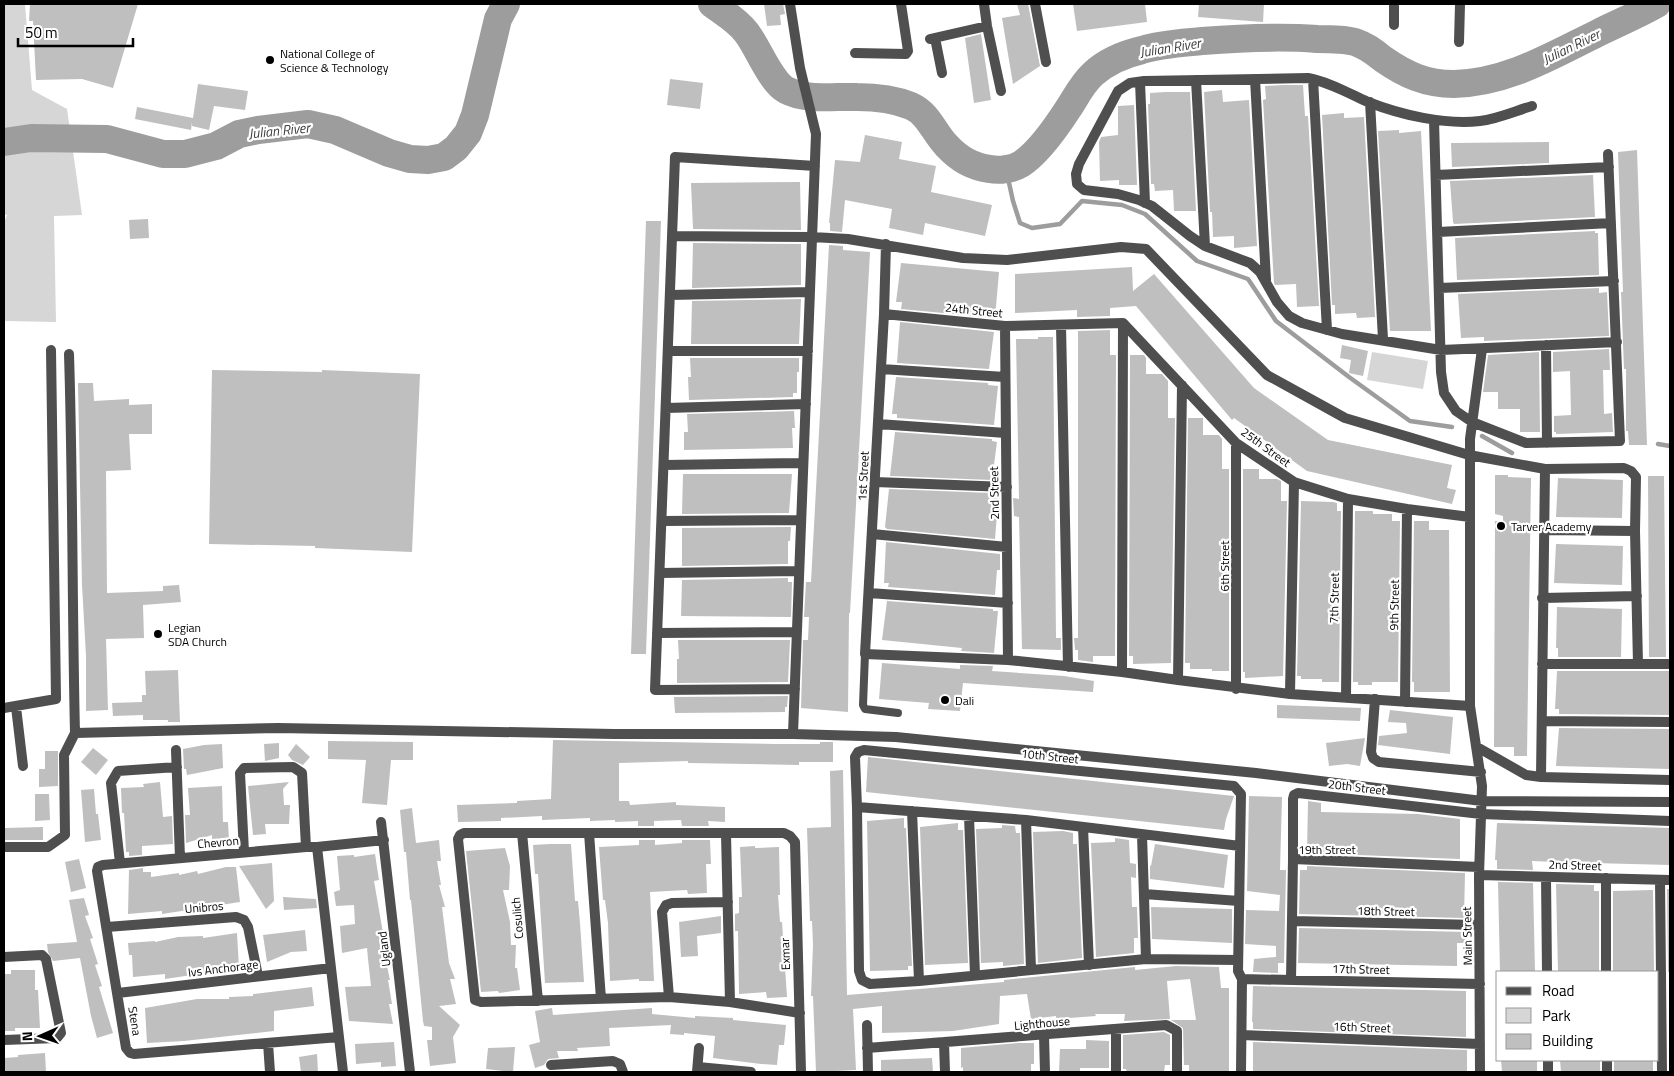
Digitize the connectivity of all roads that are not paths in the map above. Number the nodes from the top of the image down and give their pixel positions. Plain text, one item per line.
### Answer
1 (790, 4) edge
2 (901, 4) edge
3 (984, 4) edge
4 (1035, 4) edge
5 (1394, 4) edge
6 (1460, 4) edge
7 (1394, 25) dead end
8 (987, 26) junction
9 (1459, 42) dead end
10 (855, 54) dead end
11 (1046, 62) dead end
12 (942, 73) dead end
13 (1256, 79) junction
14 (1313, 79) junction
15 (1196, 80) junction
16 (1140, 82) junction
17 (1001, 91) dead end
18 (1370, 102) junction
19 (1532, 106) dead end
20 (1434, 120) junction
21 (1608, 154) dead end
22 (815, 166) junction
23 (1609, 167) junction
24 (1436, 175) junction
25 (1145, 203) junction
26 (1611, 223) junction
27 (1438, 232) junction
28 (672, 236) junction
29 (812, 237) junction
30 (886, 244) junction
31 (1205, 246) junction
32 (1614, 281) junction
33 (1266, 282) junction
34 (1439, 288) junction
35 (810, 292) junction
36 (670, 295) junction
37 (884, 314) junction
38 (1123, 323) junction
39 (1061, 325) junction
40 (1005, 326) junction
41 (1327, 330) junction
42 (1383, 339) junction
43 (1617, 342) junction
44 (1546, 345) junction
45 (1482, 348) junction
46 (51, 350) dead end
47 (1441, 350) junction
48 (668, 351) junction
49 (808, 351) junction
50 (69, 354) dead end
51 (881, 368) junction
52 (1005, 377) junction
53 (1182, 385) junction
54 (806, 404) junction
55 (666, 408) junction
56 (1472, 422) junction
57 (878, 424) junction
58 (1006, 433) junction
59 (1236, 442) junction
60 (1547, 443) junction
61 (1469, 455) junction
62 (803, 463) junction
63 (664, 464) junction
64 (1544, 469) junction
65 (875, 482) junction
66 (1294, 482) junction
67 (1006, 487) junction
68 (1348, 499) junction
69 (1407, 509) junction
70 (1470, 517) junction
71 (801, 520) junction
72 (662, 521) junction
73 (1543, 530) junction
74 (1635, 531) junction
75 (872, 534) junction
76 (1007, 547) junction
77 (799, 571) junction
78 (660, 573) junction
79 (869, 593) junction
80 (1637, 596) junction
81 (1542, 598) junction
82 (1008, 603) junction
83 (797, 632) junction
84 (658, 633) junction
85 (866, 654) junction
86 (1008, 660) junction
87 (1542, 664) junction
88 (1638, 664) junction
89 (1670, 664) edge
90 (1068, 667) junction
91 (1122, 672) junction
92 (1178, 680) junction
93 (795, 689) junction
94 (1236, 689) junction
95 (1290, 694) junction
96 (1346, 697) junction
97 (1375, 700) junction
98 (1406, 702) junction
99 (16, 706) junction
100 (1470, 706) junction
101 (4, 708) edge
102 (898, 713) dead end
103 (1542, 720) junction
104 (1670, 722) edge
105 (75, 733) junction
106 (793, 734) junction
107 (1477, 747) junction
108 (176, 750) dead end
109 (23, 766) dead end
110 (177, 767) junction
111 (1481, 772) junction
112 (1541, 777) junction
113 (1670, 780) edge
114 (1482, 799) junction
115 (1670, 802) edge
116 (858, 807) junction
117 (912, 811) junction
118 (1482, 814) junction
119 (969, 816) junction
120 (1026, 820) junction
121 (1670, 820) edge
122 (381, 822) dead end
123 (1082, 827) junction
124 (522, 833) junction
125 (589, 834) junction
126 (726, 834) junction
127 (1142, 835) junction
128 (384, 840) junction
129 (1240, 846) junction
130 (4, 847) edge
131 (306, 847) junction
132 (317, 847) junction
133 (244, 852) junction
134 (180, 858) junction
135 (1293, 859) junction
136 (120, 863) junction
137 (1479, 871) junction
138 (1546, 877) junction
139 (1606, 878) junction
140 (1665, 880) edge
141 (1144, 894) junction
142 (1239, 901) junction
143 (728, 902) junction
144 (1292, 921) junction
145 (1479, 925) junction
146 (107, 928) junction
147 (4, 957) edge
148 (1146, 959) junction
149 (1238, 960) junction
150 (1089, 965) junction
151 (331, 968) junction
152 (1031, 970) junction
153 (1547, 971) edge
154 (1606, 971) edge
155 (975, 975) junction
156 (258, 976) junction
157 (1242, 980) junction
158 (1291, 980) junction
159 (919, 981) junction
160 (1480, 984) junction
161 (118, 993) junction
162 (669, 997) junction
163 (601, 999) junction
164 (538, 1001) junction
165 (730, 1002) junction
166 (800, 1013) junction
167 (867, 1025) dead end
168 (1116, 1029) junction
169 (1044, 1035) junction
170 (1242, 1035) junction
171 (339, 1037) junction
172 (4, 1040) edge
173 (944, 1042) junction
174 (268, 1043) junction
175 (1480, 1044) junction
176 (699, 1048) dead end
177 (868, 1048) junction
178 (551, 1065) dead end
179 (697, 1070) edge
180 (270, 1072) edge
181 (343, 1072) edge
182 (410, 1072) edge
183 (623, 1072) edge
184 (751, 1072) edge
185 (801, 1072) edge
186 (868, 1072) edge
187 (945, 1072) edge
188 (1045, 1072) edge
189 (1116, 1072) edge
190 (1177, 1072) edge
191 (1241, 1072) edge
192 (1480, 1072) edge
193 (1662, 1072) edge

1 - 22 street
2 - 10 street
3 - 8 street
4 - 11 street
5 - 7 street
6 - 9 street
8 - 12 street
8 - 17 street
13 - 14 street
13 - 15 street
13 - 33 street
14 - 18 street
14 - 41 street
15 - 16 street
15 - 31 street
16 - 25 street
16 - 25 street
18 - 20 street
18 - 42 street
19 - 20 street
20 - 24 street
21 - 23 street
22 - 28 street
22 - 29 street
23 - 24 street
23 - 26 street
24 - 27 street
25 - 31 street
26 - 27 street
26 - 32 street
27 - 34 street
28 - 29 street
28 - 36 street
29 - 30 street
29 - 35 street
30 - 37 street, 1st Street
30 - 61 street
31 - 33 street
32 - 34 street
32 - 43 street
33 - 41 street
34 - 47 street
35 - 36 street
35 - 49 street
36 - 48 street
37 - 40 street, 24th Street
37 - 51 street, 1st Street
38 - 39 street
38 - 53 street, 25th Street
38 - 91 street
39 - 40 street, 24th Street
39 - 90 street
40 - 52 street, 2nd Street
41 - 42 street
42 - 47 street
43 - 44 street
43 - 60 street
44 - 45 street
44 - 60 street
45 - 47 street
45 - 56 street, Main Street
46 - 99 street
47 - 56 street
48 - 49 street
48 - 55 street
49 - 54 street
50 - 105 street
51 - 52 street
51 - 57 street, 1st Street
52 - 58 street, 2nd Street
53 - 59 street, 25th Street
53 - 92 street
54 - 55 street
54 - 62 street
55 - 63 street
56 - 60 street
56 - 61 street, Main Street
57 - 58 street
57 - 65 street, 1st Street
58 - 67 street, 2nd Street
59 - 66 street, 25th Street
59 - 94 street, 6th Street
61 - 64 street
61 - 70 street, Main Street
62 - 63 street
62 - 71 street
63 - 72 street
64 - 73 street
64 - 74 street
65 - 67 street
65 - 75 street, 1st Street
66 - 68 street, 25th Street
66 - 95 street
67 - 76 street, 2nd Street
68 - 69 street, 25th Street
68 - 96 street, 7th Street
69 - 70 street, 25th Street
69 - 98 street, 9th Street
70 - 100 street, Main Street
71 - 72 street
71 - 77 street
72 - 78 street
73 - 74 street
73 - 81 street
74 - 80 street
75 - 76 street
75 - 79 street, 1st Street
76 - 82 street, 2nd Street
77 - 78 street
77 - 83 street
78 - 84 street
79 - 82 street
79 - 85 street, 1st Street
80 - 81 street
80 - 88 street
81 - 87 street
82 - 86 street, 2nd Street
83 - 84 street
83 - 93 street
84 - 93 street
85 - 86 street
85 - 102 lane, 1st Street
86 - 90 street
87 - 88 street
87 - 103 street
88 - 89 street
90 - 91 street
91 - 92 street
92 - 94 street
93 - 106 street
94 - 95 street
95 - 96 street
96 - 97 street
97 - 98 street
97 - 111 street
98 - 100 street
99 - 101 street
99 - 109 street
100 - 107 street, Main Street
103 - 104 street
103 - 112 street
105 - 106 street
105 - 130 street
106 - 114 street
107 - 111 street, Main Street
107 - 112 street
108 - 110 street
110 - 134 street
110 - 136 street
111 - 114 street, Main Street
112 - 113 street
114 - 115 street
114 - 118 street, Main Street
116 - 117 street
116 - 129 street, 10th Street
116 - 159 street
117 - 119 street
117 - 159 street
118 - 121 street
118 - 135 street, 20th Street
118 - 137 street, Main Street
119 - 120 street
119 - 155 street
120 - 123 street
120 - 152 street
122 - 128 street, Ugland
123 - 127 street
123 - 150 street
124 - 125 street
124 - 164 street, Cosulich
124 - 164 street
125 - 126 street
125 - 163 street
126 - 143 street
126 - 166 street, Exmar
127 - 129 street
127 - 141 street
128 - 132 street, Chevron
128 - 182 street, Ugland
129 - 142 street
131 - 132 street, Chevron
131 - 133 street, Chevron
131 - 133 street
132 - 151 street
133 - 134 street, Chevron
134 - 136 street, Chevron
135 - 137 street, 19th Street
135 - 144 street, 19th Street
136 - 146 street, Stena
137 - 138 street, 2nd Street
137 - 145 street, Main Street
138 - 139 street, 2nd Street
138 - 153 street
139 - 140 street, 2nd Street
139 - 154 street
140 - 193 street
141 - 142 street
141 - 148 street
142 - 149 street
143 - 162 street
143 - 165 street
144 - 145 street, 18th Street
144 - 158 street, 19th Street
145 - 160 street, Main Street
146 - 156 street, Unibros
146 - 161 street, Stena
147 - 172 street
148 - 149 street
148 - 150 street
149 - 157 street
150 - 152 street
151 - 156 street, Ivs Anchorage
151 - 171 street
152 - 155 street
155 - 159 street
156 - 161 street, Ivs Anchorage
157 - 158 street, 17th Street
157 - 170 street
158 - 160 street, 17th Street
160 - 175 street, Main Street
161 - 174 street, Stena
162 - 163 street
162 - 165 street
163 - 164 street
165 - 166 street
166 - 185 street, Exmar
167 - 177 street
168 - 169 street, Lighthouse
168 - 189 street
168 - 190 street, Lighthouse
169 - 173 street, Lighthouse
169 - 188 street
170 - 175 street, 16th Street
170 - 191 street
171 - 174 street, Stena
171 - 181 street
173 - 177 street, Lighthouse
173 - 187 street
174 - 180 street
175 - 192 street, Main Street
176 - 179 street
177 - 186 street
178 - 183 street
179 - 184 street

